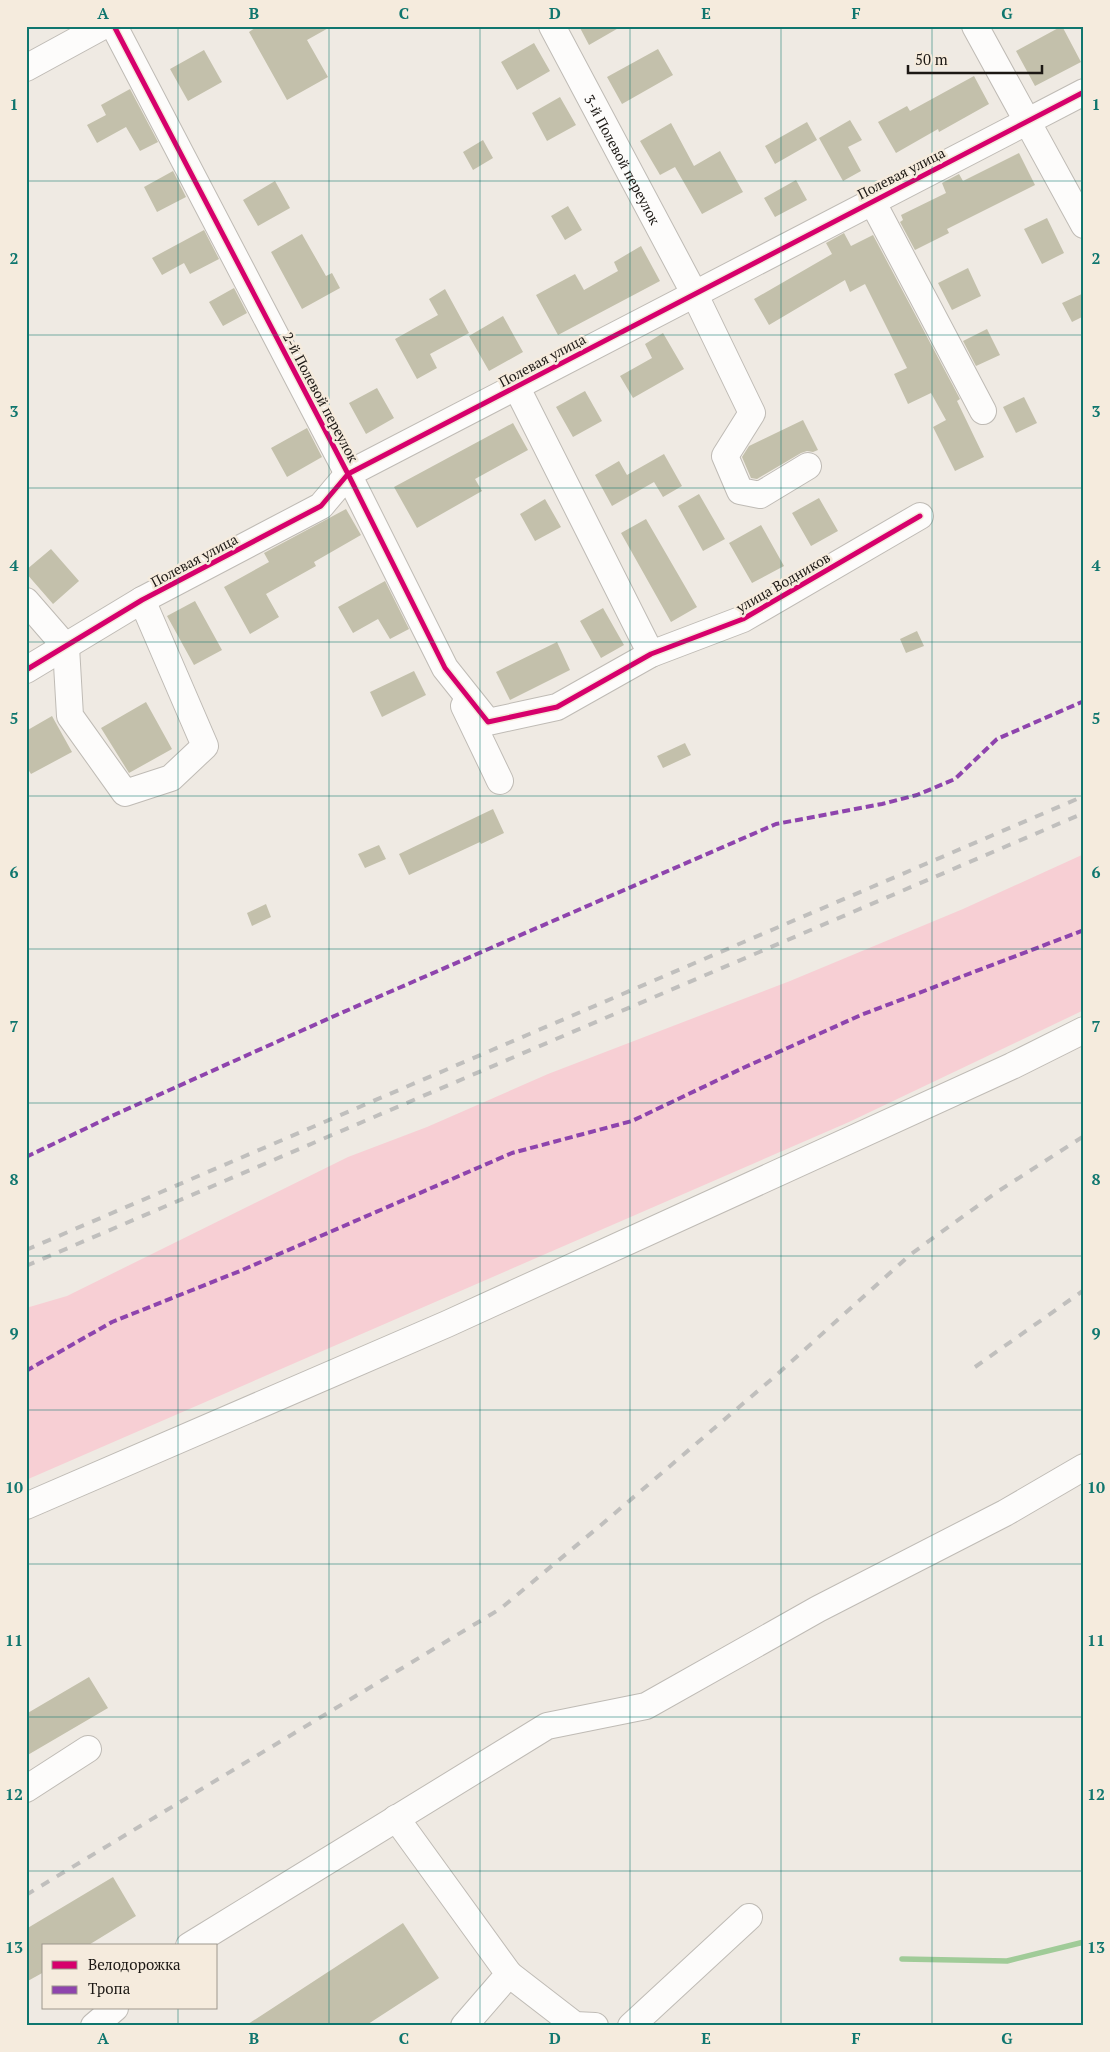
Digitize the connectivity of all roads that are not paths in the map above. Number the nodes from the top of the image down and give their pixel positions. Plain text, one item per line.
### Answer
1 (103, 26) edge
2 (114, 26) edge
3 (552, 26) edge
4 (975, 26) edge
5 (26, 68) edge
6 (1084, 92) edge
7 (1026, 121) junction
8 (872, 201) junction
9 (1084, 225) edge
10 (694, 293) junction
11 (516, 386) junction
12 (983, 411) dead end
13 (808, 466) dead end
14 (348, 474) junction
15 (920, 516) dead end
16 (142, 600) junction
17 (26, 601) edge
18 (66, 647) junction
19 (651, 654) junction
20 (445, 668) junction
21 (26, 670) edge
22 (500, 780) dead end
23 (1084, 1030) edge
24 (1084, 1468) edge
25 (26, 1506) edge
26 (88, 1749) dead end
27 (26, 1789) edge
28 (396, 1818) junction
29 (749, 1917) dead end
30 (192, 1944) edge
31 (509, 1974) junction
32 (113, 2010) edge
33 (94, 2026) edge
34 (464, 2026) edge
35 (595, 2026) edge
36 (630, 2026) edge

1 - 5 street
2 - 14 street, 2-й Полевой переулок
3 - 10 street, 3-й Полевой переулок
4 - 7 street
6 - 7 street, Полевая улица
7 - 8 street, Полевая улица
7 - 9 street
8 - 10 street, Полевая улица
8 - 12 street
10 - 11 street, Полевая улица
10 - 13 street, 3-й Полевой переулок
11 - 14 street, Полевая улица
11 - 19 street
14 - 16 street, Полевая улица
14 - 20 street, 2-й Полевой переулок
15 - 19 street, улица Водников
16 - 18 street, Полевая улица
16 - 18 street
17 - 18 street
18 - 21 street, Полевая улица
19 - 20 street, 2-й Полевой переулок
20 - 22 street
23 - 25 street
24 - 28 street
26 - 27 street
28 - 30 street
28 - 31 street
29 - 36 street
31 - 34 street
31 - 35 street
32 - 33 street

